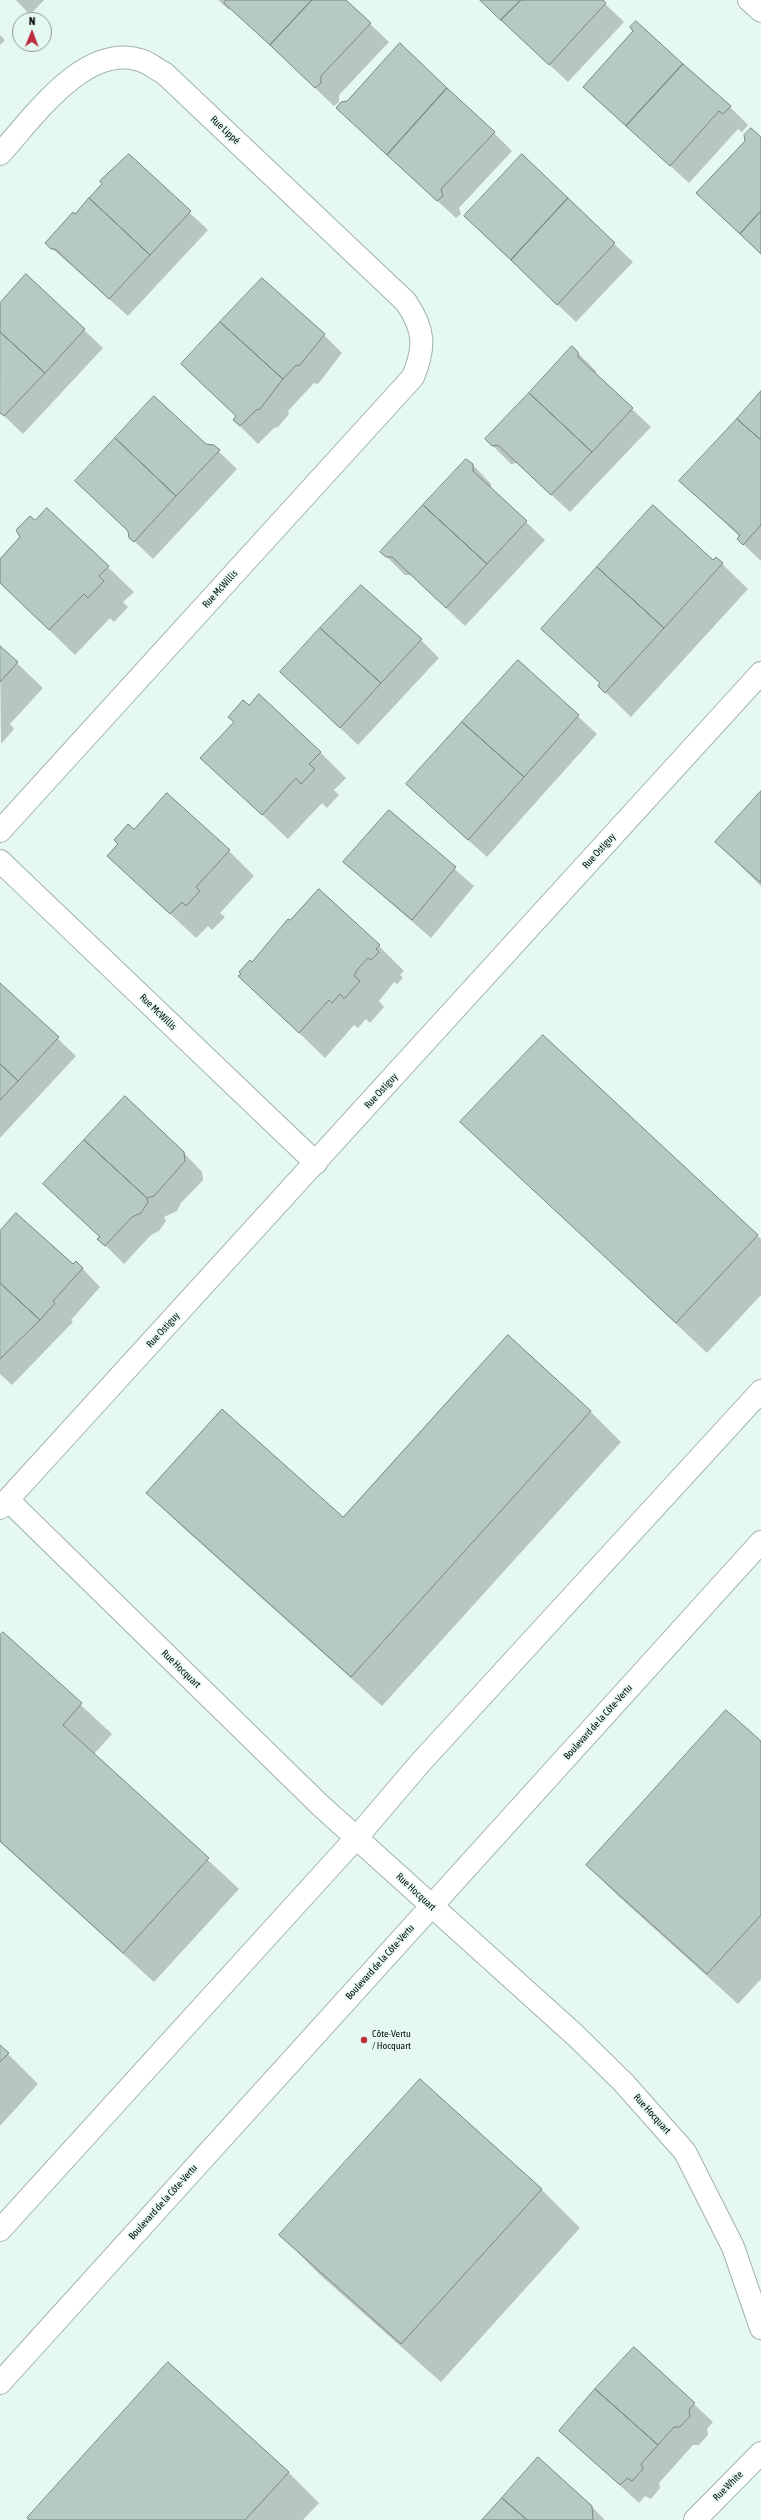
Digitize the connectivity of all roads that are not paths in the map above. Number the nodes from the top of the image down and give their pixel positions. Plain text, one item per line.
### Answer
1 (749, 0) edge
2 (761, 11) edge
3 (0, 154) edge
4 (422, 337) joint
5 (761, 673) edge
6 (0, 831) edge
7 (0, 861) edge
8 (316, 1163) junction
9 (761, 1391) edge
10 (4, 1504) edge
11 (761, 1542) edge
12 (357, 1837) junction
13 (431, 1906) junction
14 (0, 2230) edge
15 (761, 2328) edge
16 (0, 2383) edge
17 (761, 2452) edge
18 (694, 2520) edge

1 - 2 street
3 - 4 street, Rue Lippé
4 - 6 street, Rue McWillis
5 - 8 street, Rue Ostiguy
7 - 8 street, Rue McWillis
8 - 10 street, Rue Ostiguy
9 - 12 street
10 - 12 street, Rue Hocquart
11 - 13 street, Boulevard de la Côte-Vertu
12 - 13 street, Rue Hocquart
12 - 14 street
13 - 15 street, Rue Hocquart
13 - 16 street, Boulevard de la Côte-Vertu
17 - 18 street, Rue White

